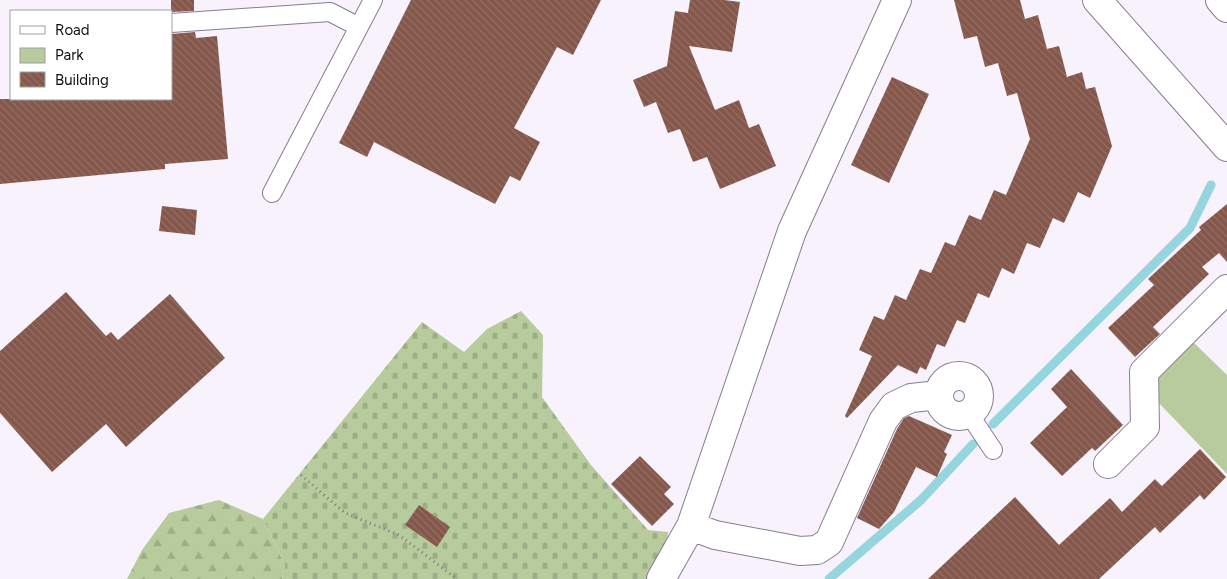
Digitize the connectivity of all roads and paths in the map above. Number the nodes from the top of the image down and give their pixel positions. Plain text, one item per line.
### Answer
1 (373, 0) edge
2 (897, 0) edge
3 (1098, 0) edge
4 (1220, 0) edge
5 (1227, 8) edge
6 (172, 24) edge
7 (360, 27) junction
8 (1227, 147) edge
9 (272, 193) dead end
10 (1227, 289) edge
11 (969, 414) joint
12 (993, 450) dead end
13 (1108, 464) dead end
14 (301, 475) dead end
15 (691, 526) junction
16 (457, 579) edge
17 (662, 579) edge

1 - 7 lane
2 - 15 main road
3 - 8 main road
4 - 5 main road
6 - 7 lane
7 - 9 lane
10 - 13 main road
11 - 12 lane
11 - 15 main road
14 - 16 path
15 - 17 main road

